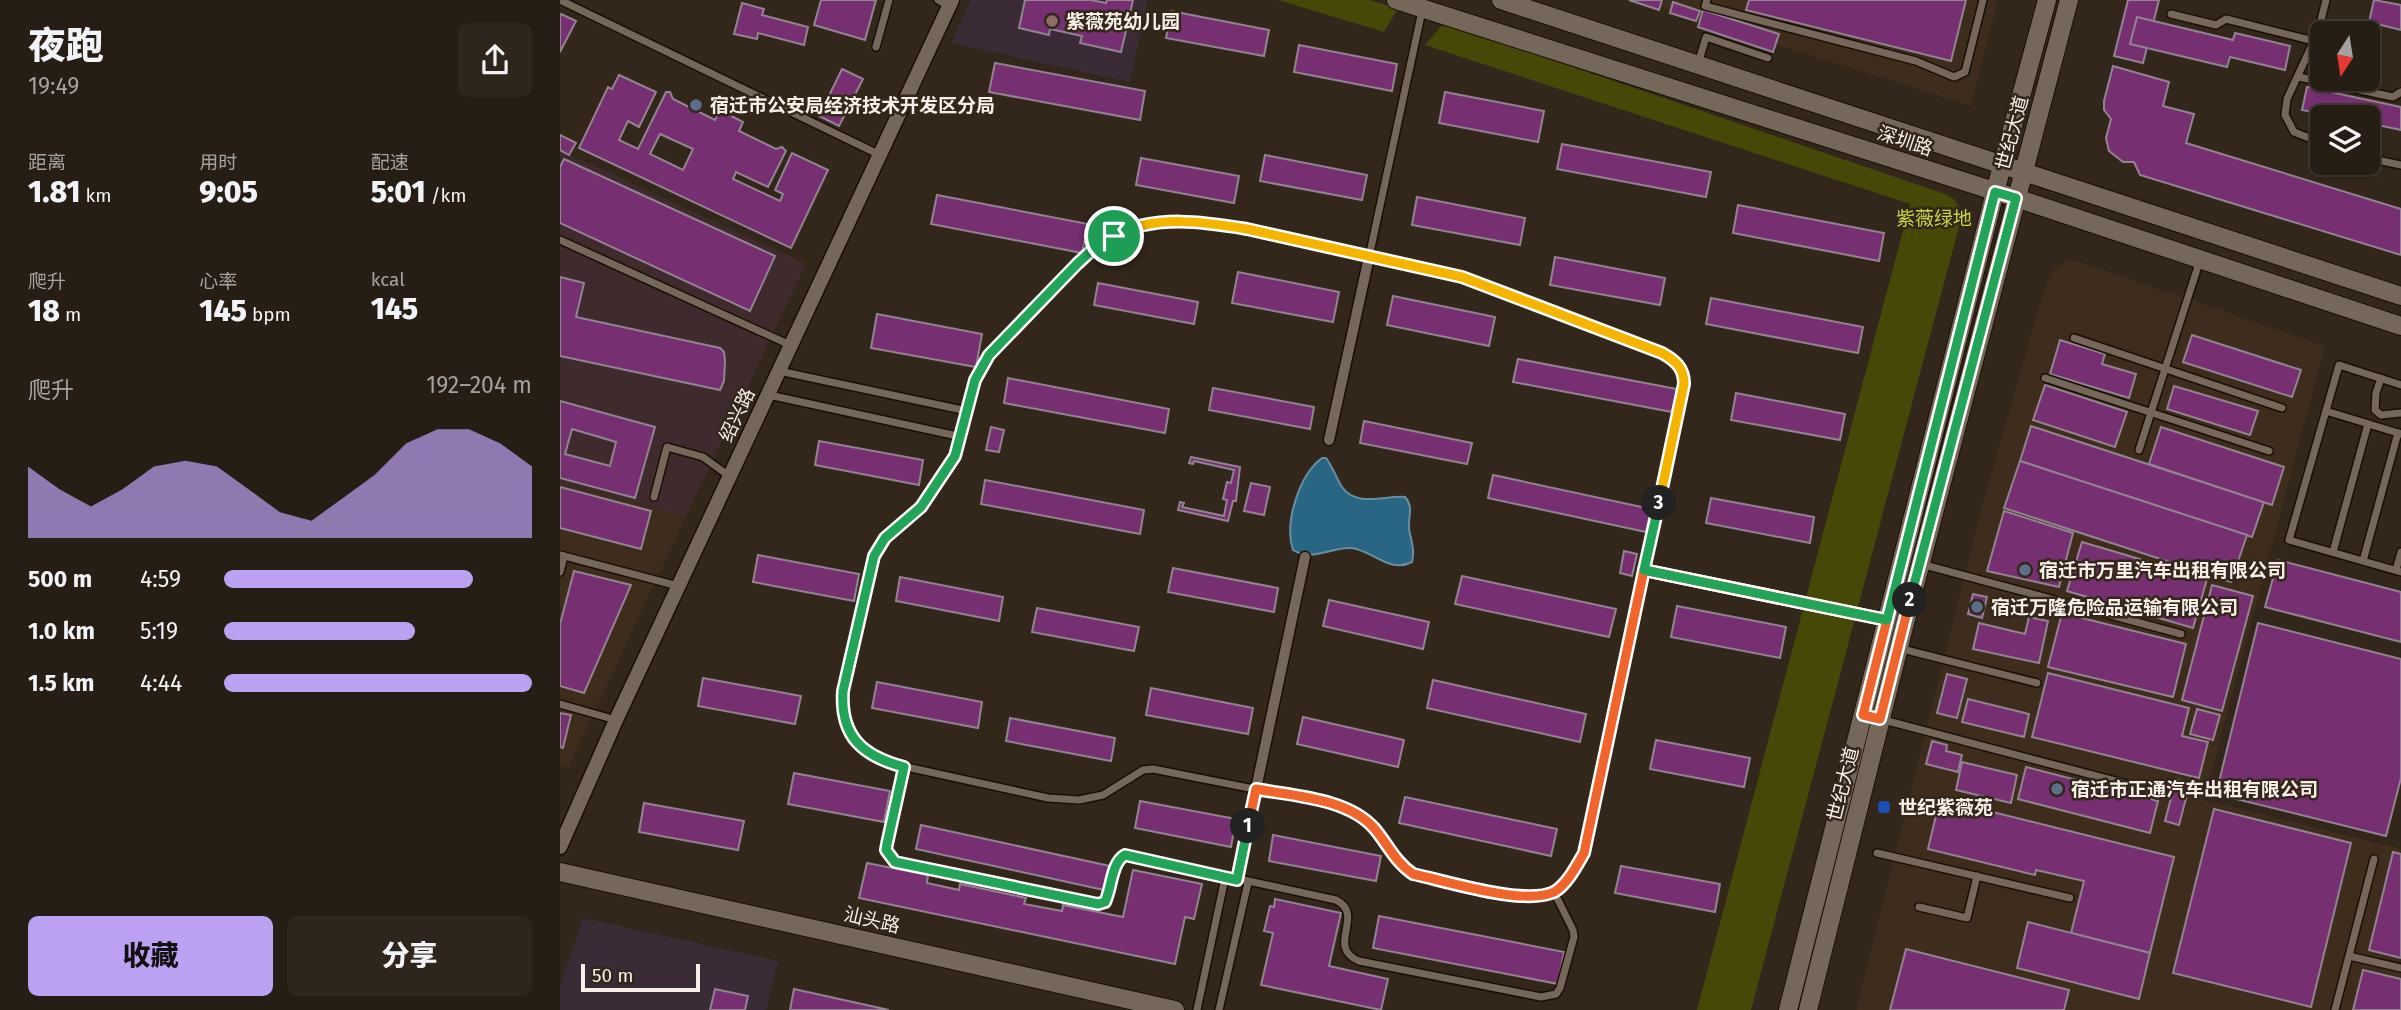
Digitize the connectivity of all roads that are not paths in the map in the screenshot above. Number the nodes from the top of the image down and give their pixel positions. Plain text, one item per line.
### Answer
1 (560, 0) edge
2 (889, 0) edge
3 (1396, 0) edge
4 (1501, 0) edge
5 (1707, 0) edge
6 (1983, 0) edge
7 (2047, 0) edge
8 (2069, 0) edge
9 (2326, 0) edge
10 (946, 2) edge
11 (1422, 8) junction
12 (2171, 14) dead end
13 (2320, 21) edge
14 (2310, 40) edge
15 (876, 47) dead end
16 (2310, 51) edge
17 (1768, 58) dead end
18 (1698, 64) junction
19 (2299, 77) junction
20 (2401, 92) edge
21 (2310, 138) edge
22 (880, 155) junction
23 (2380, 161) edge
24 (2003, 164) junction
25 (2401, 165) edge
26 (2023, 171) junction
27 (1995, 192) junction
28 (2016, 198) junction
29 (560, 240) edge
30 (1369, 257) junction
31 (2200, 259) junction
32 (2401, 296) edge
33 (2401, 326) edge
34 (2074, 338) dead end
35 (791, 345) junction
36 (2165, 368) junction
37 (779, 371) junction
38 (2045, 378) dead end
39 (2381, 378) junction
40 (2401, 385) edge
41 (768, 394) junction
42 (2282, 408) dead end
43 (967, 411) junction
44 (2326, 411) junction
45 (2151, 412) junction
46 (2401, 413) edge
47 (2368, 424) junction
48 (2399, 434) edge
49 (962, 437) junction
50 (1329, 440) dead end
51 (2139, 450) dead end
52 (2269, 451) dead end
53 (730, 477) junction
54 (654, 498) dead end
55 (2333, 552) junction
56 (2401, 552) edge
57 (562, 555) edge
58 (1305, 557) dead end
59 (2363, 561) junction
60 (1920, 564) junction
61 (1644, 570) junction
62 (2399, 571) edge
63 (560, 572) edge
64 (678, 586) junction
65 (1887, 620) junction
66 (2181, 634) dead end
67 (1898, 648) junction
68 (2037, 683) dead end
69 (560, 704) edge
70 (1872, 717) junction
71 (616, 720) junction
72 (904, 767) junction
73 (1256, 789) junction
74 (2161, 793) dead end
75 (560, 846) edge
76 (1877, 853) dead end
77 (2374, 859) dead end
78 (560, 872) edge
79 (1977, 876) junction
80 (1226, 877) junction
81 (1237, 880) junction
82 (560, 883) edge
83 (1248, 883) junction
84 (1554, 891) junction
85 (2070, 898) dead end
86 (1919, 907) dead end
87 (2349, 956) junction
88 (2401, 968) edge
89 (1124, 1010) edge
90 (1175, 1010) edge
91 (1197, 1010) edge
92 (1219, 1010) edge
93 (1788, 1010) edge
94 (1808, 1010) edge
95 (2334, 1010) edge

1 - 22 lane
2 - 15 lane
3 - 11 street, 深圳路
4 - 18 street, 深圳路
5 - 6 lane
7 - 24 street, 世纪大道
8 - 26 street, 世纪大道
9 - 13 lane
10 - 22 street, 绍兴路
11 - 27 street, 深圳路
11 - 30 lane
12 - 14 lane
16 - 19 lane
17 - 18 lane
18 - 24 street, 深圳路
19 - 20 lane
19 - 21 lane
22 - 35 street, 绍兴路
23 - 25 lane
24 - 26 street, 深圳路
24 - 27 street, 世纪大道
26 - 28 street, 世纪大道
26 - 32 street, 深圳路
27 - 28 street, 深圳路
27 - 65 street, 世纪大道
28 - 31 street, 深圳路
28 - 60 street, 世纪大道
29 - 35 lane
30 - 43 lane
30 - 50 street
30 - 61 lane
31 - 33 street, 深圳路
31 - 36 lane
34 - 36 lane
35 - 37 street, 绍兴路
36 - 42 lane
36 - 45 lane
37 - 41 street, 绍兴路
37 - 43 lane
38 - 45 lane
39 - 40 lane
39 - 44 lane
39 - 46 lane
41 - 49 lane
41 - 53 street, 绍兴路
43 - 49 lane
44 - 47 lane
44 - 55 lane
45 - 51 lane
45 - 52 lane
47 - 48 lane
47 - 55 lane
48 - 59 lane
49 - 72 lane
53 - 54 lane
53 - 64 street, 绍兴路
55 - 59 lane
56 - 62 lane
57 - 63 lane
57 - 64 lane
58 - 73 street
59 - 62 lane
60 - 66 lane
60 - 67 street, 世纪大道
61 - 65 lane
61 - 84 lane
64 - 71 street, 绍兴路
65 - 70 street, 世纪大道
67 - 68 lane
67 - 70 street, 世纪大道
69 - 71 lane
70 - 74 lane
70 - 93 street, 世纪大道
70 - 94 street, 世纪大道
71 - 75 street, 绍兴路
72 - 73 lane
72 - 80 lane
73 - 81 lane
73 - 84 lane
76 - 79 lane
77 - 87 lane
78 - 90 street, 汕头路
79 - 85 lane
79 - 86 lane
80 - 81 lane
80 - 91 lane
81 - 83 lane
82 - 89 street, 汕头路
83 - 84 lane
83 - 92 lane
87 - 88 lane
87 - 95 lane

